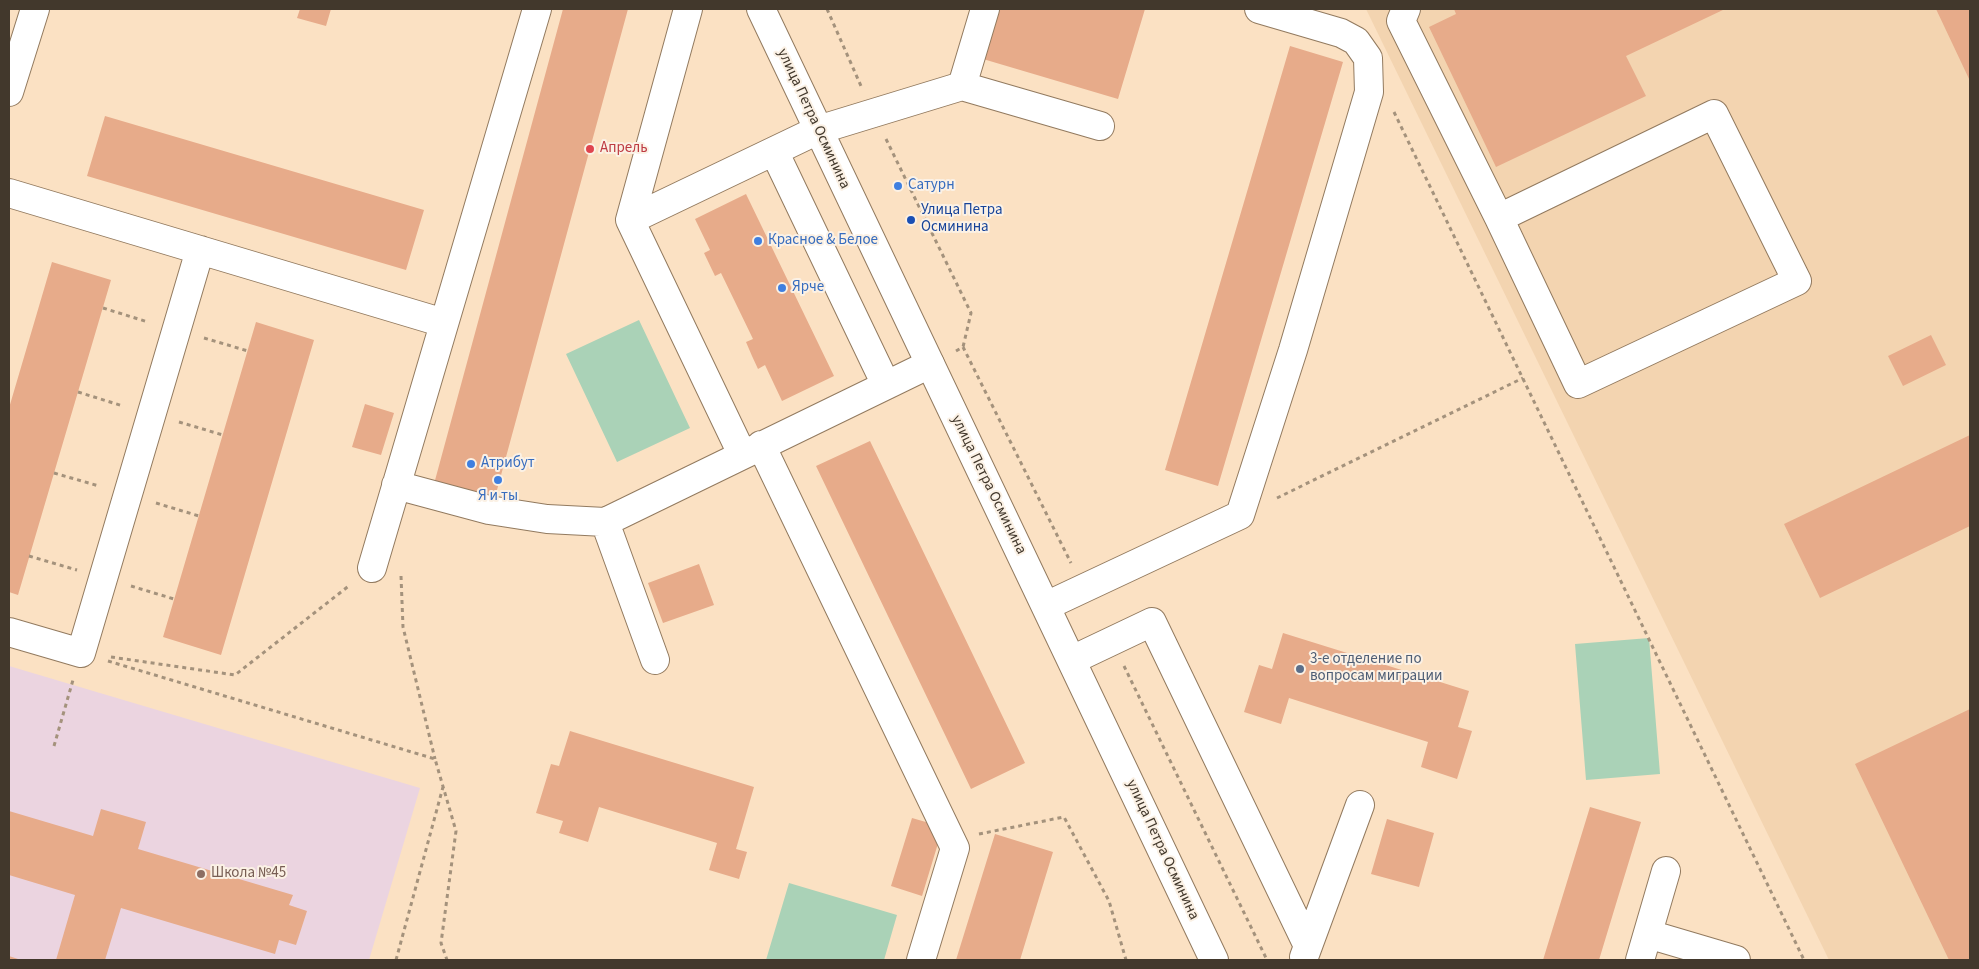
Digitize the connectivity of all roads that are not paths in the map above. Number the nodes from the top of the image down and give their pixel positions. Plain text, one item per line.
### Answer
1 (35, 9) edge
2 (537, 9) edge
3 (688, 9) edge
4 (761, 9) edge
5 (985, 9) edge
6 (1259, 9) edge
7 (1406, 9) edge
8 (962, 86) junction
9 (9, 92) edge
10 (1100, 126) dead end
11 (818, 130) junction
12 (774, 151) junction
13 (9, 193) edge
14 (1499, 218) junction
15 (630, 220) junction
16 (200, 250) junction
17 (444, 323) junction
18 (930, 364) junction
19 (886, 385) junction
20 (752, 449) junction
21 (396, 485) junction
22 (605, 522) junction
23 (372, 568) road end
24 (1046, 606) junction
25 (9, 632) edge
26 (656, 660) dead end
27 (1072, 660) junction
28 (1360, 806) dead end
29 (1666, 872) dead end
30 (1648, 934) junction
31 (1305, 953) edge
32 (921, 960) edge
33 (1214, 960) edge
34 (1640, 960) edge
35 (1736, 960) edge

1 - 9 main road
2 - 17 main road
3 - 15 main road
4 - 11 main road, улица Петра Осминина
5 - 8 main road
6 - 24 main road
7 - 14 main road
8 - 10 main road
8 - 11 main road
11 - 12 main road
11 - 18 main road, улица Петра Осминина
12 - 15 main road
12 - 19 main road
13 - 16 main road
14 - 14 main road
15 - 20 main road
16 - 17 main road
16 - 25 main road
17 - 21 main road
18 - 19 main road
18 - 24 main road, улица Петра Осминина
19 - 20 main road
20 - 22 main road
20 - 32 main road
21 - 22 main road
21 - 23 main road
22 - 26 main road
24 - 27 main road, улица Петра Осминина
27 - 31 main road
27 - 33 main road, улица Петра Осминина
28 - 31 main road
29 - 30 main road
30 - 34 main road
30 - 35 main road

